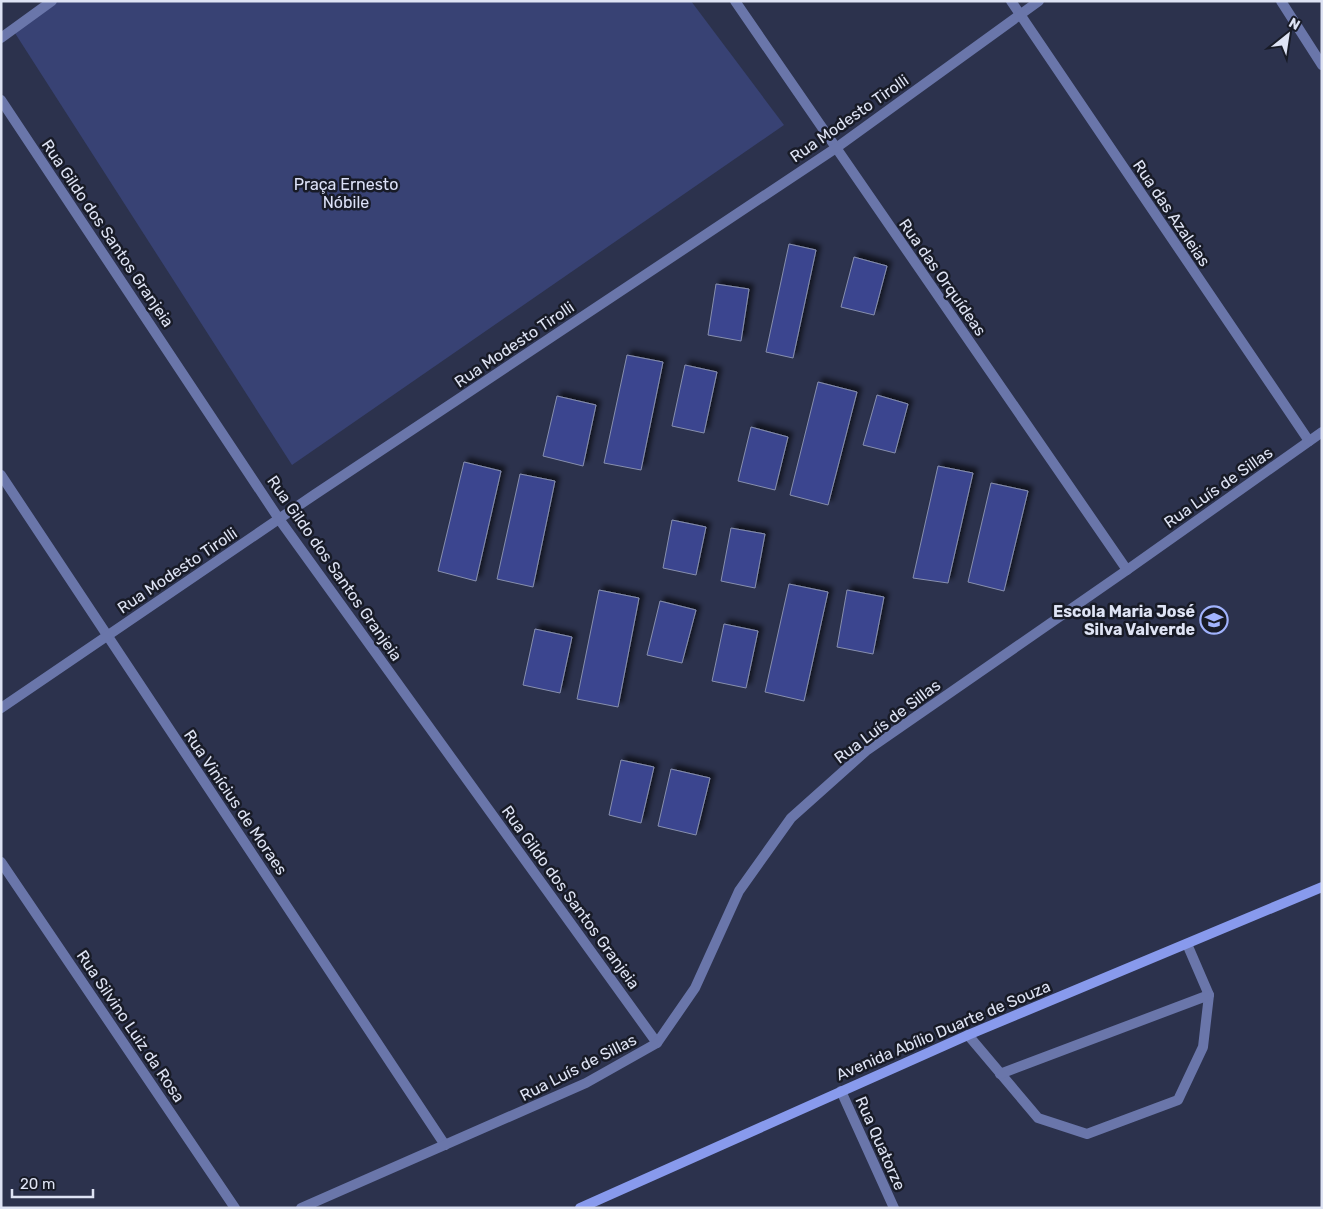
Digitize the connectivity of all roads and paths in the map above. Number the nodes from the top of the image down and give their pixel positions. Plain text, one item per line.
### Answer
1 (52, 1) edge
2 (735, 1) edge
3 (1011, 1) edge
4 (1039, 1) edge
5 (1281, 1) edge
6 (1020, 14) junction
7 (1, 38) edge
8 (1322, 65) edge
9 (1, 100) edge
10 (836, 148) junction
11 (1322, 432) edge
12 (1309, 441) junction
13 (1, 475) edge
14 (279, 518) junction
15 (1127, 570) junction
16 (108, 635) junction
17 (1, 708) edge
18 (1, 862) edge
19 (1322, 887) edge
20 (1187, 944) junction
21 (1209, 994) junction
22 (968, 1035) junction
23 (658, 1043) junction
24 (1000, 1074) junction
25 (841, 1091) junction
26 (445, 1145) junction
27 (235, 1208) edge
28 (301, 1208) edge
29 (580, 1208) edge
30 (894, 1208) edge

1 - 7 street
2 - 10 street, Rua das Orquídeas
3 - 6 street, Rua das Azaleias
4 - 6 street, Rua Modesto Tirolli
5 - 8 street
6 - 10 street, Rua Modesto Tirolli
6 - 12 street, Rua das Azaleias
9 - 14 street, Rua Gildo dos Santos Granjeia
10 - 14 street, Rua Modesto Tirolli
10 - 15 street, Rua das Orquídeas
11 - 12 street, Rua Luís de Sillas
12 - 15 street, Rua Luís de Sillas
13 - 16 street, Rua Vinícius de Moraes
14 - 16 street, Rua Modesto Tirolli
14 - 23 street, Rua Gildo dos Santos Granjeia
15 - 23 street, Rua Luís de Sillas
16 - 17 street, Rua Modesto Tirolli
16 - 26 street, Rua Vinícius de Moraes
18 - 27 street, Rua Silvino Luiz da Rosa
19 - 20 main road, Avenida Abílio Duarte de Souza
20 - 21 street
20 - 22 main road, Avenida Abílio Duarte de Souza
21 - 24 street
21 - 24 street
22 - 24 street
22 - 25 main road, Avenida Abílio Duarte de Souza
23 - 26 street, Rua Luís de Sillas
25 - 29 main road, Avenida Abílio Duarte de Souza
25 - 30 street, Rua Quatorze
26 - 28 street, Rua Luís de Sillas

